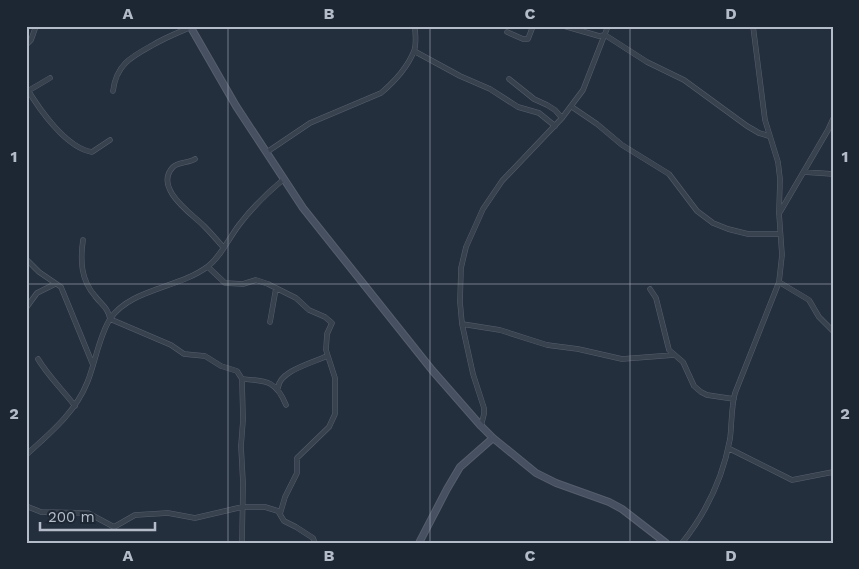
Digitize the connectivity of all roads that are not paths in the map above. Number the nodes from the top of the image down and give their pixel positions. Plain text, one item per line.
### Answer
1 (36, 26) edge
2 (415, 26) edge
3 (533, 26) edge
4 (564, 26) edge
5 (608, 26) edge
6 (753, 26) edge
7 (190, 27) edge
8 (507, 32) dead end
9 (605, 35) junction
10 (26, 45) edge
11 (414, 51) junction
12 (50, 78) dead end
13 (509, 79) dead end
14 (27, 89) edge
15 (113, 91) dead end
16 (572, 107) junction
17 (562, 118) junction
18 (833, 119) edge
19 (556, 126) junction
20 (769, 136) junction
21 (110, 140) dead end
22 (267, 152) junction
23 (195, 159) dead end
24 (804, 172) junction
25 (833, 174) edge
26 (284, 179) junction
27 (779, 214) junction
28 (780, 234) junction
29 (83, 240) dead end
30 (223, 246) junction
31 (26, 259) edge
32 (208, 267) junction
33 (779, 282) junction
34 (55, 284) junction
35 (276, 288) junction
36 (650, 290) dead end
37 (26, 308) edge
38 (110, 319) junction
39 (270, 322) dead end
40 (462, 324) junction
41 (833, 331) edge
42 (674, 355) junction
43 (327, 356) junction
44 (38, 359) dead end
45 (93, 365) junction
46 (242, 379) junction
47 (278, 388) junction
48 (734, 399) junction
49 (286, 405) dead end
50 (74, 406) junction
51 (481, 426) junction
52 (493, 438) junction
53 (728, 448) junction
54 (26, 455) edge
55 (833, 472) edge
56 (26, 506) edge
57 (242, 508) junction
58 (280, 514) junction
59 (242, 543) edge
60 (315, 543) edge
61 (419, 543) edge
62 (666, 543) edge
63 (682, 543) edge

1 - 10 street
2 - 11 street
3 - 8 street
4 - 9 street
5 - 9 street
6 - 20 street
7 - 15 street
7 - 22 main road
9 - 16 street
9 - 20 street
11 - 19 street
11 - 22 street
12 - 14 street
13 - 17 street
14 - 21 street
16 - 17 street
16 - 28 street
17 - 19 street
18 - 24 street
19 - 40 street
20 - 27 street
22 - 26 main road
23 - 30 street
24 - 25 street
24 - 27 street
26 - 30 street
26 - 51 main road
27 - 28 street
28 - 33 street
29 - 38 street
30 - 32 street
31 - 34 street
32 - 35 street
32 - 38 street
33 - 41 street
33 - 48 street
34 - 37 street
34 - 45 street
35 - 39 street
35 - 43 street
36 - 42 street
38 - 45 street
38 - 46 street
40 - 42 street
40 - 51 street
42 - 48 street
43 - 47 street
43 - 58 street
44 - 50 street
45 - 50 street
46 - 47 street
46 - 57 street
47 - 49 street
48 - 53 street
50 - 54 street
51 - 52 main road
52 - 61 main road
52 - 62 main road
53 - 55 street
53 - 63 street
56 - 57 street
57 - 58 street
57 - 59 street
58 - 60 street

